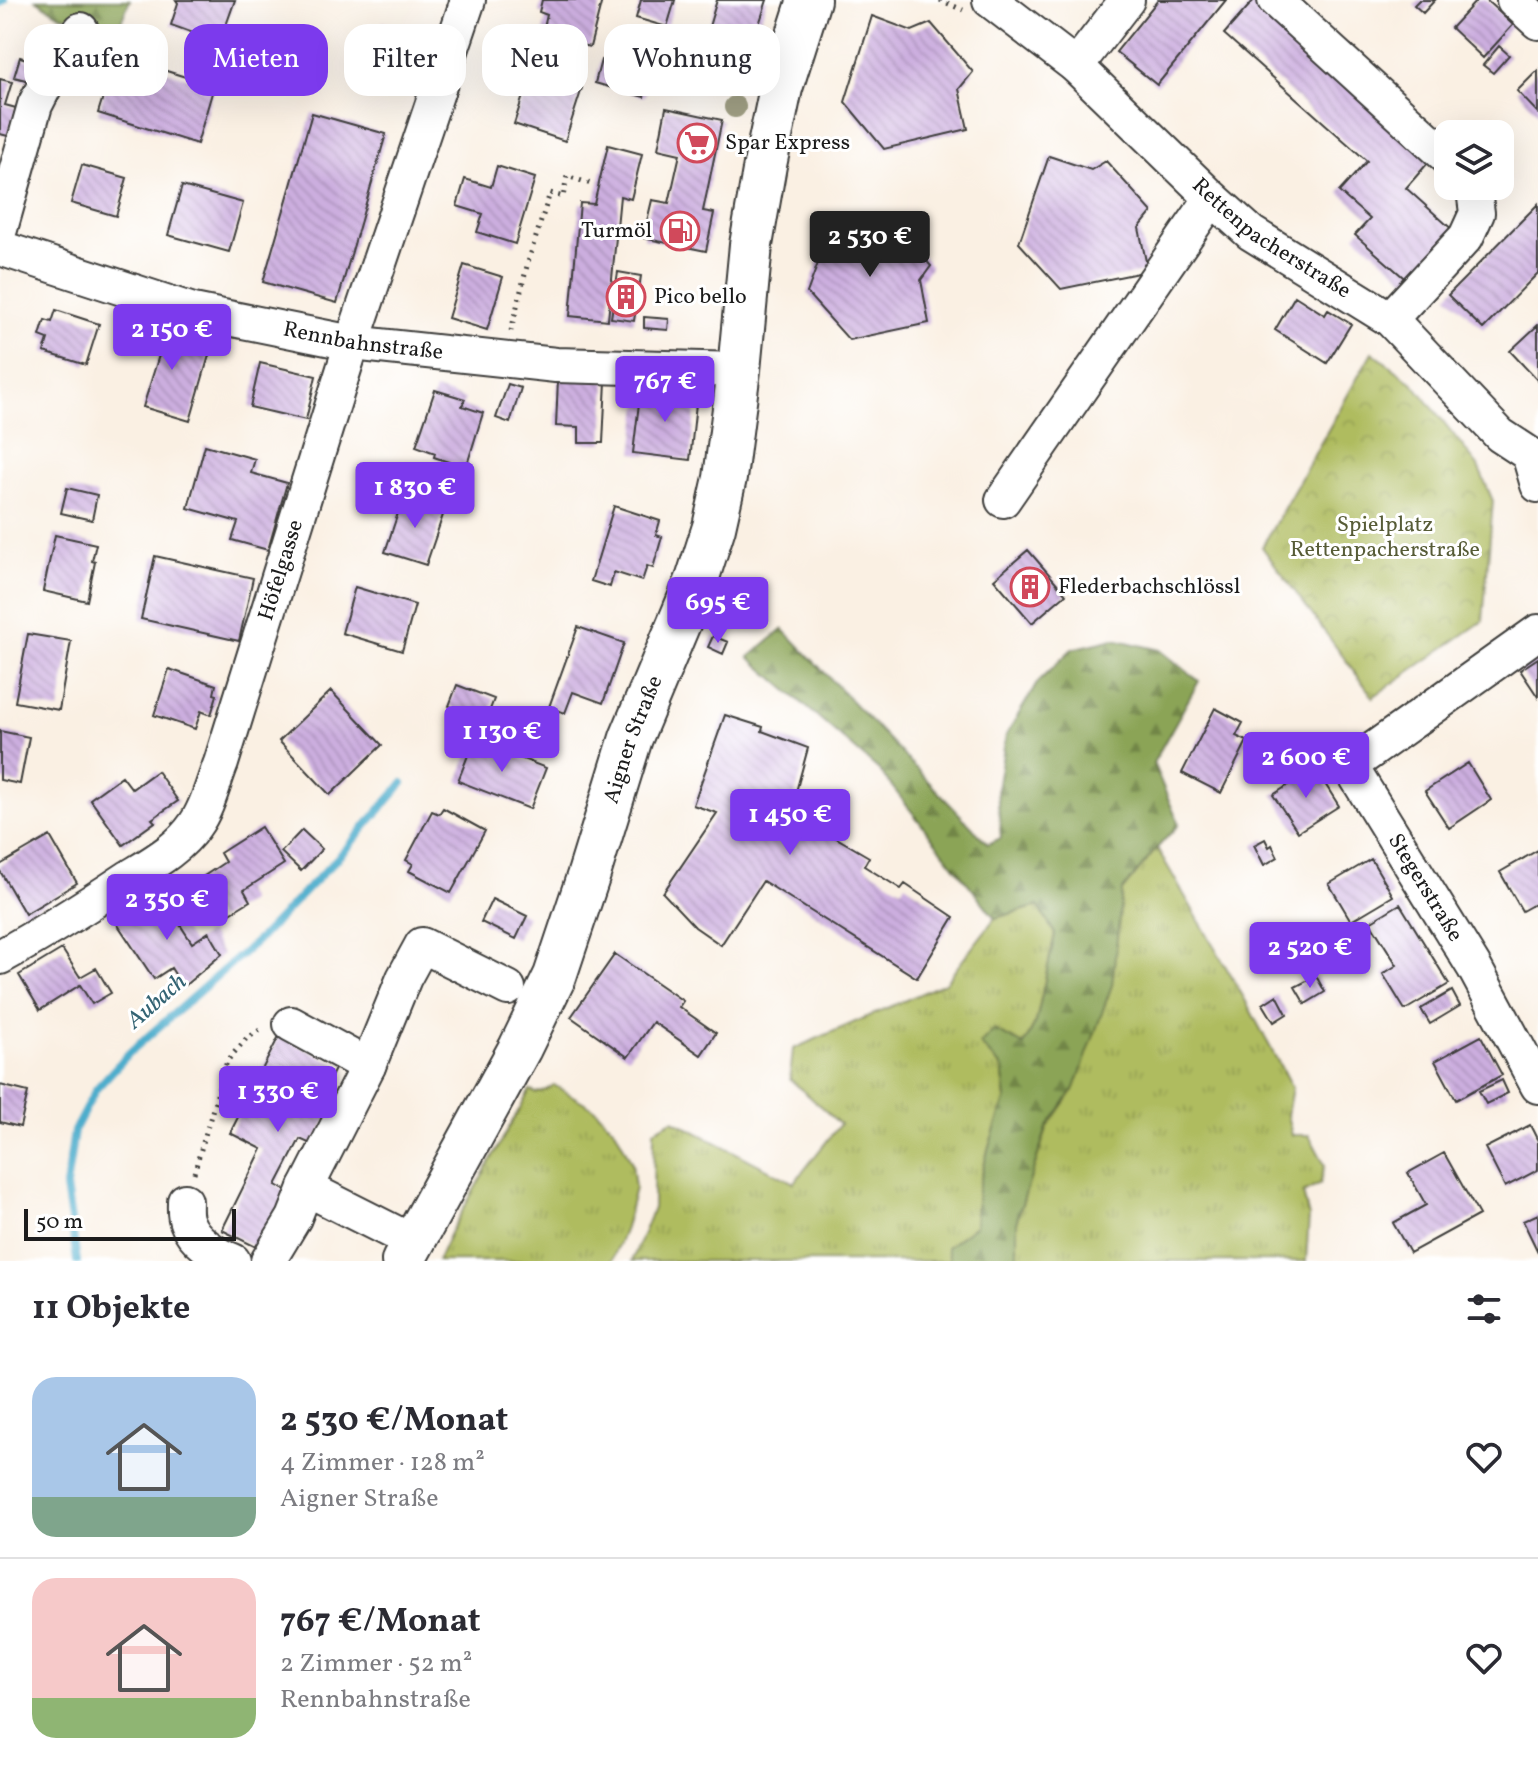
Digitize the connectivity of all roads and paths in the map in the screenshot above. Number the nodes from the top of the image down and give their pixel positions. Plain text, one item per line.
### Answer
1 (468, 0) edge
2 (809, 0) edge
3 (1127, 0) edge
4 (1275, 0) edge
5 (1514, 0) edge
6 (1010, 6) edge
7 (1538, 22) edge
8 (1076, 66) junction
9 (39, 96) edge
10 (1434, 145) edge
11 (591, 184) dead end
12 (1212, 198) junction
13 (1475, 200) edge
14 (0, 229) edge
15 (0, 248) edge
16 (1390, 319) junction
17 (352, 343) junction
18 (504, 359) junction
19 (739, 370) junction
20 (1535, 465) edge
21 (1003, 500) dead end
22 (1538, 632) edge
23 (0, 957) edge
24 (508, 988) dead end
25 (291, 1024) joint
26 (368, 1066) junction
27 (222, 1076) junction
28 (234, 1083) dead end
29 (1538, 1086) edge
30 (306, 1188) junction
31 (185, 1201) joint
32 (408, 1252) edge
33 (233, 1261) edge
34 (268, 1261) edge

1 - 17 street, Höfelgasse
2 - 19 main road, Aigner Straße
3 - 8 street
4 - 10 street
5 - 7 street
6 - 8 street, Rettenpacherstraße
8 - 12 street, Rettenpacherstraße
9 - 14 street
11 - 18 path
12 - 16 street, Rettenpacherstraße
12 - 21 street
13 - 16 street
15 - 17 street, Rennbahnstraße
16 - 20 street, Rettenpacherstraße
17 - 18 street, Rennbahnstraße
17 - 23 street, Höfelgasse
18 - 19 street, Rennbahnstraße
19 - 32 main road, Aigner Straße
22 - 29 street, Stegerstraße
24 - 26 street
25 - 26 street
25 - 27 path
26 - 30 street
27 - 28 path
27 - 31 path
30 - 32 street
30 - 34 street
31 - 33 street

